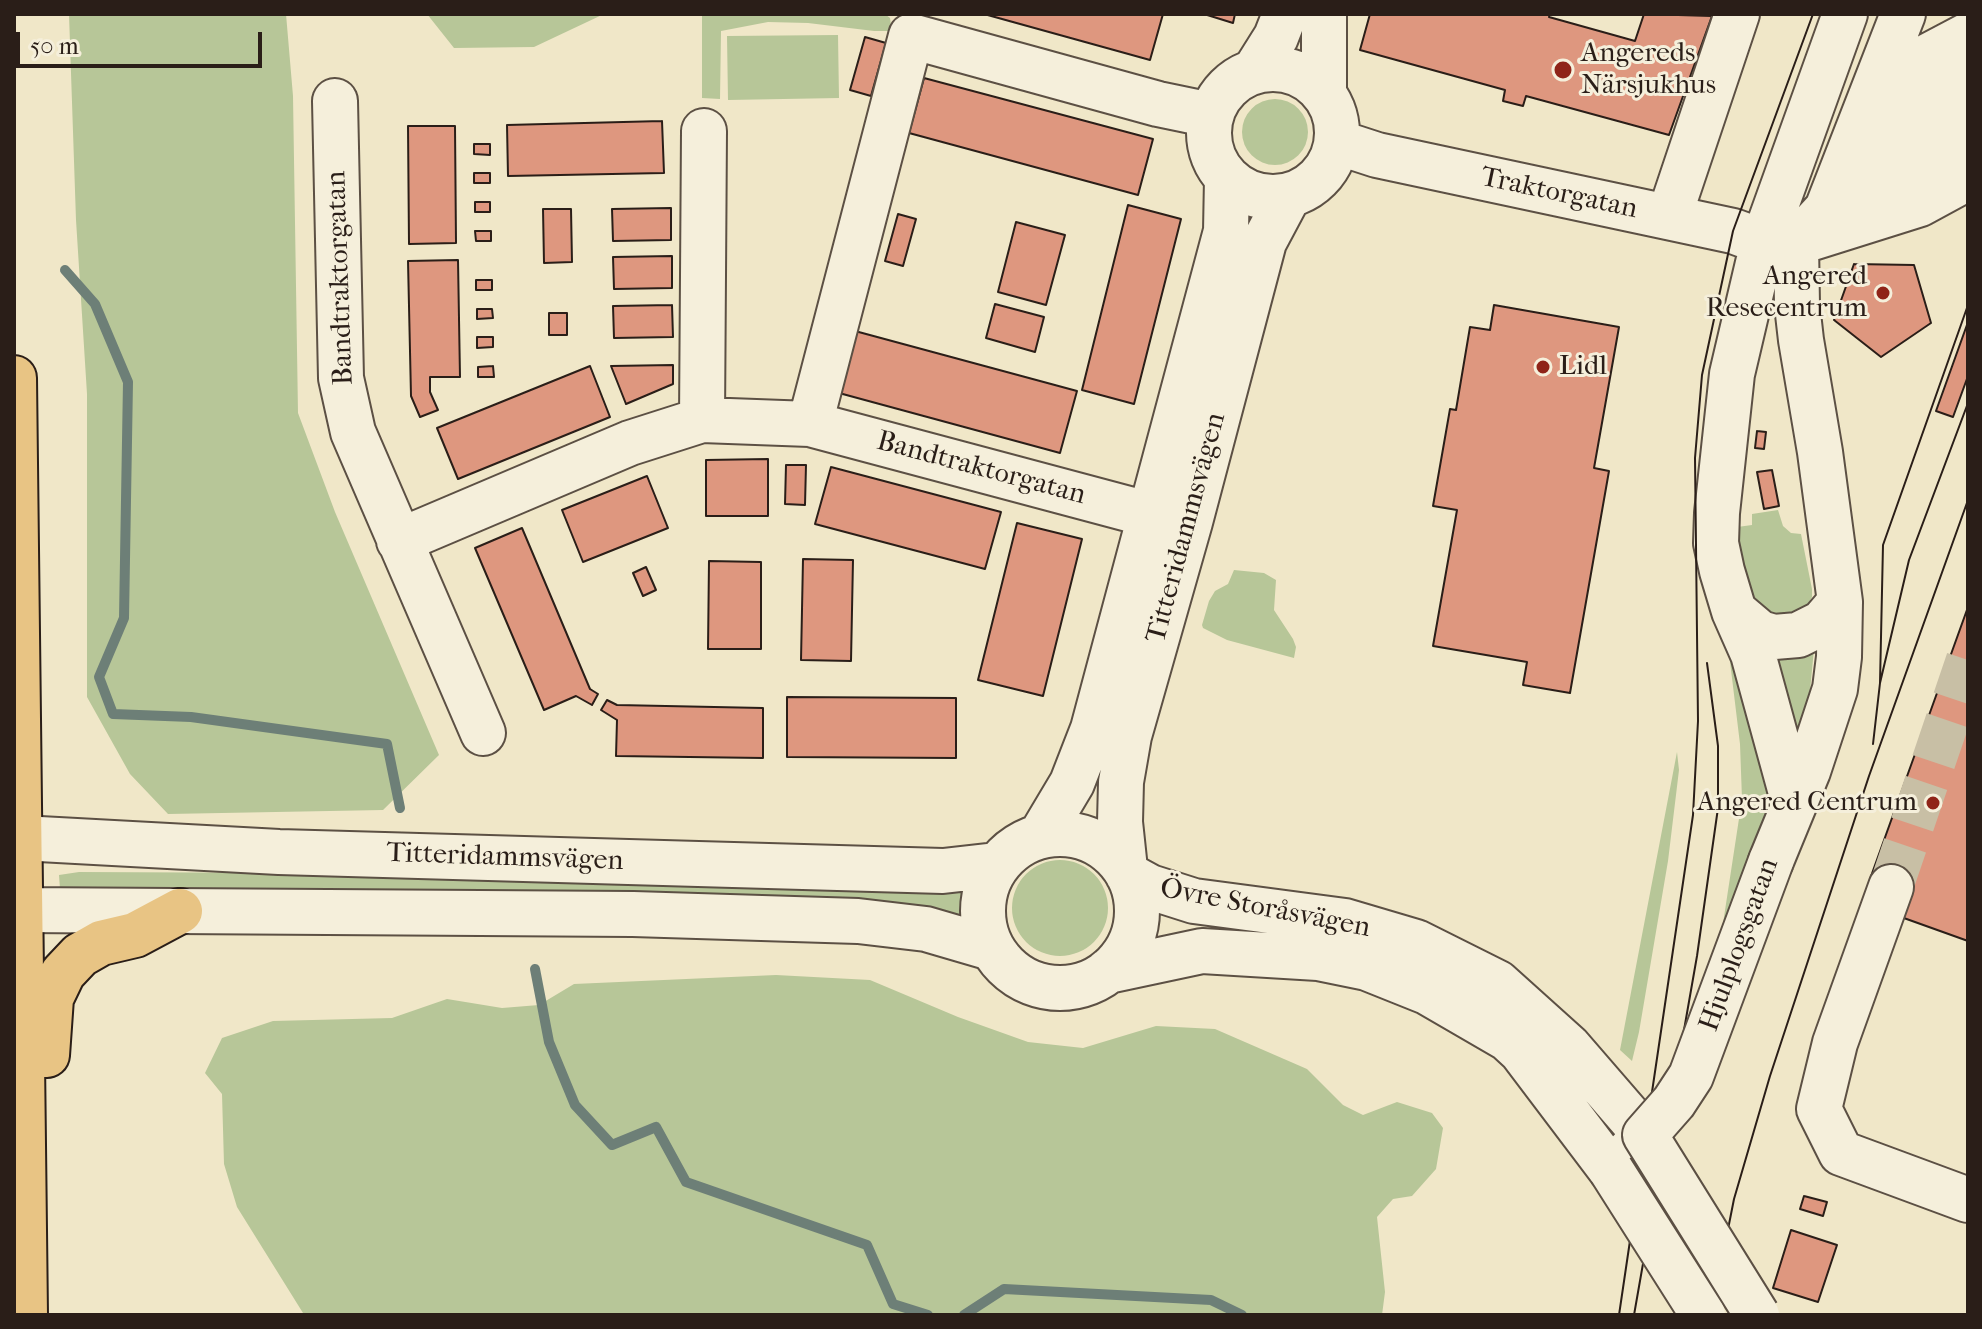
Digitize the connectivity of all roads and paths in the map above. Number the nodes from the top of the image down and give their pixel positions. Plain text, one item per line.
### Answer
1 (1285, 14) edge
2 (1324, 14) edge
3 (1737, 14) edge
4 (1845, 14) edge
5 (1938, 14) edge
6 (1891, 21) edge
7 (911, 25) edge
8 (1968, 35) edge
9 (1968, 70) edge
10 (1254, 72) junction
11 (1877, 83) junction
12 (1324, 94) junction
13 (335, 101) dead end
14 (1968, 108) edge
15 (1211, 115) junction
16 (704, 131) dead end
17 (1337, 142) junction
18 (1853, 145) junction
19 (1968, 146) edge
20 (1968, 153) edge
21 (1227, 178) junction
22 (1289, 195) junction
23 (1827, 209) junction
24 (1686, 221) junction
25 (1780, 243) junction
26 (14, 378) edge
27 (702, 420) junction
28 (810, 424) junction
29 (1151, 515) junction
30 (399, 541) junction
31 (1840, 602) junction
32 (1734, 611) junction
33 (483, 733) dead end
34 (1794, 804) junction
35 (1041, 835) junction
36 (17, 840) edge
37 (996, 865) junction
38 (1127, 872) junction
39 (1891, 887) tunnel mouth
40 (18, 908) edge
41 (180, 911) junction
42 (991, 948) junction
43 (1108, 971) junction
44 (1537, 1042) junction
45 (1645, 1135) junction
46 (1611, 1170) junction
47 (24, 1189) junction
48 (1968, 1200) edge
49 (25, 1315) edge
50 (1703, 1315) edge
51 (1757, 1315) edge

1 - 10 street
2 - 12 street
3 - 24 street
4 - 25 street
5 - 6 street
6 - 11 street
6 - 25 street
7 - 15 street
7 - 28 street
8 - 11 street
9 - 18 street
10 - 12 street
10 - 15 street
11 - 18 street
12 - 17 street
13 - 30 street, Bandtraktorgatan
14 - 18 street
15 - 21 street
16 - 27 street
17 - 22 street
17 - 24 street, Traktorgatan
18 - 23 street
19 - 23 street
20 - 25 street
21 - 22 street
21 - 29 street, Titteridammsvägen
22 - 38 street, Titteridammsvägen
23 - 25 street
24 - 25 street, Traktorgatan
25 - 31 street, Hjulplogsgatan
25 - 32 street
26 - 36 highway
27 - 28 street, Bandtraktorgatan
27 - 30 street, Bandtraktorgatan
28 - 29 street, Bandtraktorgatan
29 - 35 street, Titteridammsvägen
30 - 33 street, Bandtraktorgatan
31 - 32 street
31 - 34 street, Hjulplogsgatan
32 - 34 street
34 - 45 street, Hjulplogsgatan, bridge
35 - 37 street
35 - 38 street
36 - 37 street, Titteridammsvägen
36 - 40 highway
37 - 42 street
38 - 43 street
38 - 44 street, Övre Storåsvägen
39 - 48 street
40 - 41 street, Titteridammsvägen
40 - 47 highway
41 - 42 street, Titteridammsvägen
41 - 47 highway
42 - 43 street
43 - 44 street, Övre Storåsvägen
44 - 45 street, Övre Storåsvägen
44 - 46 street, Övre Storåsvägen
45 - 46 street, Hjulplogsgatan
45 - 51 street, Övre Storåsvägen, bridge
46 - 50 street, Övre Storåsvägen, bridge
47 - 49 highway

